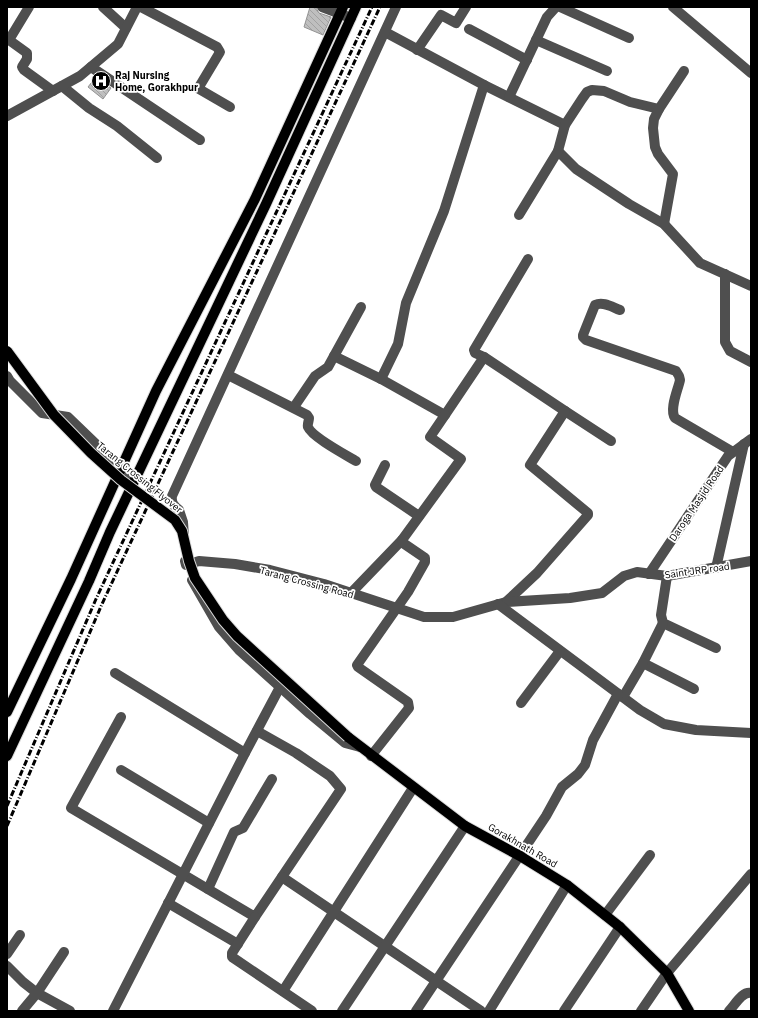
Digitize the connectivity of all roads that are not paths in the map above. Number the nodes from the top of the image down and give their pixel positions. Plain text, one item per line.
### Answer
1 (29, 7) edge
2 (103, 7) edge
3 (137, 7) edge
4 (141, 7) edge
5 (322, 7) edge
6 (356, 7) edge
7 (396, 7) edge
8 (466, 7) edge
9 (556, 7) edge
10 (560, 7) edge
11 (673, 7) edge
12 (342, 10) edge
13 (351, 18) junction
14 (126, 28) junction
15 (469, 29) dead end
16 (384, 32) junction
17 (629, 38) dead end
18 (536, 40) junction
19 (417, 50) junction
20 (526, 60) junction
21 (91, 67) junction
22 (607, 71) dead end
23 (684, 71) dead end
24 (751, 73) edge
25 (484, 85) junction
26 (62, 86) junction
27 (53, 91) junction
28 (509, 97) junction
29 (230, 108) dead end
30 (659, 109) junction
31 (7, 116) edge
32 (565, 124) junction
33 (200, 140) dead end
34 (558, 151) junction
35 (157, 158) dead end
36 (519, 215) dead end
37 (664, 224) junction
38 (528, 260) dead end
39 (725, 274) junction
40 (751, 286) edge
41 (361, 307) dead end
42 (620, 310) dead end
43 (7, 351) edge
44 (334, 356) junction
45 (484, 357) junction
46 (751, 362) edge
47 (228, 375) junction
48 (7, 376) edge
49 (381, 379) junction
50 (294, 408) junction
51 (565, 411) junction
52 (445, 415) junction
53 (611, 441) dead end
54 (748, 442) edge
55 (733, 452) junction
56 (356, 461) dead end
57 (385, 466) dead end
58 (121, 468) junction
59 (135, 478) junction
60 (419, 516) junction
61 (402, 540) junction
62 (751, 561) edge
63 (186, 565) junction
64 (716, 568) junction
65 (649, 574) junction
66 (667, 576) junction
67 (351, 593) junction
68 (502, 603) junction
69 (397, 609) junction
70 (663, 623) junction
71 (716, 648) dead end
72 (560, 651) junction
73 (643, 662) junction
74 (115, 673) dead end
75 (280, 687) junction
76 (694, 689) dead end
77 (620, 696) junction
78 (521, 703) dead end
79 (7, 712) edge
80 (121, 717) dead end
81 (257, 731) junction
82 (751, 734) edge
83 (360, 747) junction
84 (245, 753) junction
85 (7, 756) edge
86 (371, 756) junction
87 (121, 770) dead end
88 (272, 779) dead end
89 (413, 788) junction
90 (209, 823) junction
91 (465, 826) junction
92 (650, 855) dead end
93 (520, 856) junction
94 (183, 874) junction
95 (751, 874) edge
96 (282, 877) junction
97 (567, 885) junction
98 (208, 888) junction
99 (168, 903) junction
100 (334, 912) junction
101 (604, 915) junction
102 (255, 917) junction
103 (620, 927) junction
104 (20, 935) dead end
105 (238, 944) junction
106 (385, 945) junction
107 (64, 952) dead end
108 (7, 954) edge
109 (7, 966) edge
110 (667, 973) junction
111 (436, 980) junction
112 (283, 991) junction
113 (37, 993) junction
114 (751, 993) edge
115 (22, 1011) edge
116 (70, 1011) edge
117 (113, 1011) edge
118 (312, 1011) edge
119 (342, 1011) edge
120 (416, 1011) edge
121 (481, 1011) edge
122 (489, 1011) edge
123 (564, 1011) edge
124 (641, 1011) edge
125 (689, 1011) edge
126 (729, 1011) edge

1 - 27 street
2 - 14 street
3 - 14 street
4 - 29 street
5 - 12 street
6 - 13 main road
7 - 16 street
8 - 19 street
9 - 18 street
10 - 17 street
11 - 24 street
12 - 13 street
12 - 58 main road
13 - 59 main road
14 - 21 street
15 - 20 street
16 - 19 street
16 - 47 street
18 - 20 street
18 - 22 street
19 - 25 street
20 - 28 street
21 - 26 street
21 - 33 street
23 - 30 street
25 - 28 street
25 - 49 street
26 - 27 street
26 - 35 street
27 - 31 street
28 - 32 street
30 - 32 street
30 - 37 street
32 - 34 street
34 - 36 street
34 - 37 street
37 - 39 street
38 - 45 street
39 - 40 street
39 - 46 street
41 - 44 street
42 - 55 street
43 - 83 main road, Tarang Crossing Flyover, bridge
44 - 49 street
44 - 50 street
45 - 51 street
45 - 52 street
47 - 50 street
47 - 63 street
48 - 58 street
49 - 52 street
50 - 56 street
51 - 53 street
51 - 68 street
52 - 60 street
54 - 55 street, Daroga Masjid Road
54 - 64 street
55 - 65 street, Daroga Masjid Road
57 - 60 street
58 - 59 street
58 - 79 main road
59 - 85 main road
60 - 61 street
61 - 67 street
61 - 69 street
62 - 64 street, Saint JRP road
63 - 67 street, Tarang Crossing Road
63 - 75 street
64 - 66 street, Saint JRP road
65 - 66 street, Saint JRP road
65 - 68 street, Saint JRP road
66 - 70 street
67 - 69 street, Tarang Crossing Road
68 - 69 street, Tarang Crossing Road
68 - 72 street
69 - 86 street
70 - 71 street
70 - 73 street
72 - 77 street
72 - 78 street
73 - 76 street
73 - 77 street
74 - 84 street
75 - 81 street
75 - 83 street
77 - 82 street
77 - 93 street
80 - 94 street
81 - 84 street
81 - 96 street
83 - 86 main road, Gorakhnath Road
84 - 90 street
86 - 89 main road, Gorakhnath Road
87 - 90 street
88 - 98 street
89 - 91 main road, Gorakhnath Road
89 - 100 street
90 - 94 street
91 - 93 main road, Gorakhnath Road
91 - 106 street
92 - 101 street
93 - 97 main road, Gorakhnath Road
93 - 111 street
94 - 98 street
94 - 99 street
95 - 110 street
96 - 100 street
96 - 102 street
97 - 101 main road, Gorakhnath Road
97 - 122 street
98 - 102 street
99 - 105 street
99 - 117 street
100 - 106 street
100 - 112 street
101 - 103 main road, Gorakhnath Road
102 - 105 street
103 - 110 main road, Gorakhnath Road
103 - 123 street
104 - 108 street
105 - 112 street
106 - 111 street
106 - 119 street
107 - 113 street
109 - 113 street
110 - 124 street
110 - 125 main road, Gorakhnath Road
111 - 120 street
111 - 121 street
112 - 118 street
113 - 115 street
113 - 116 street
114 - 126 street

